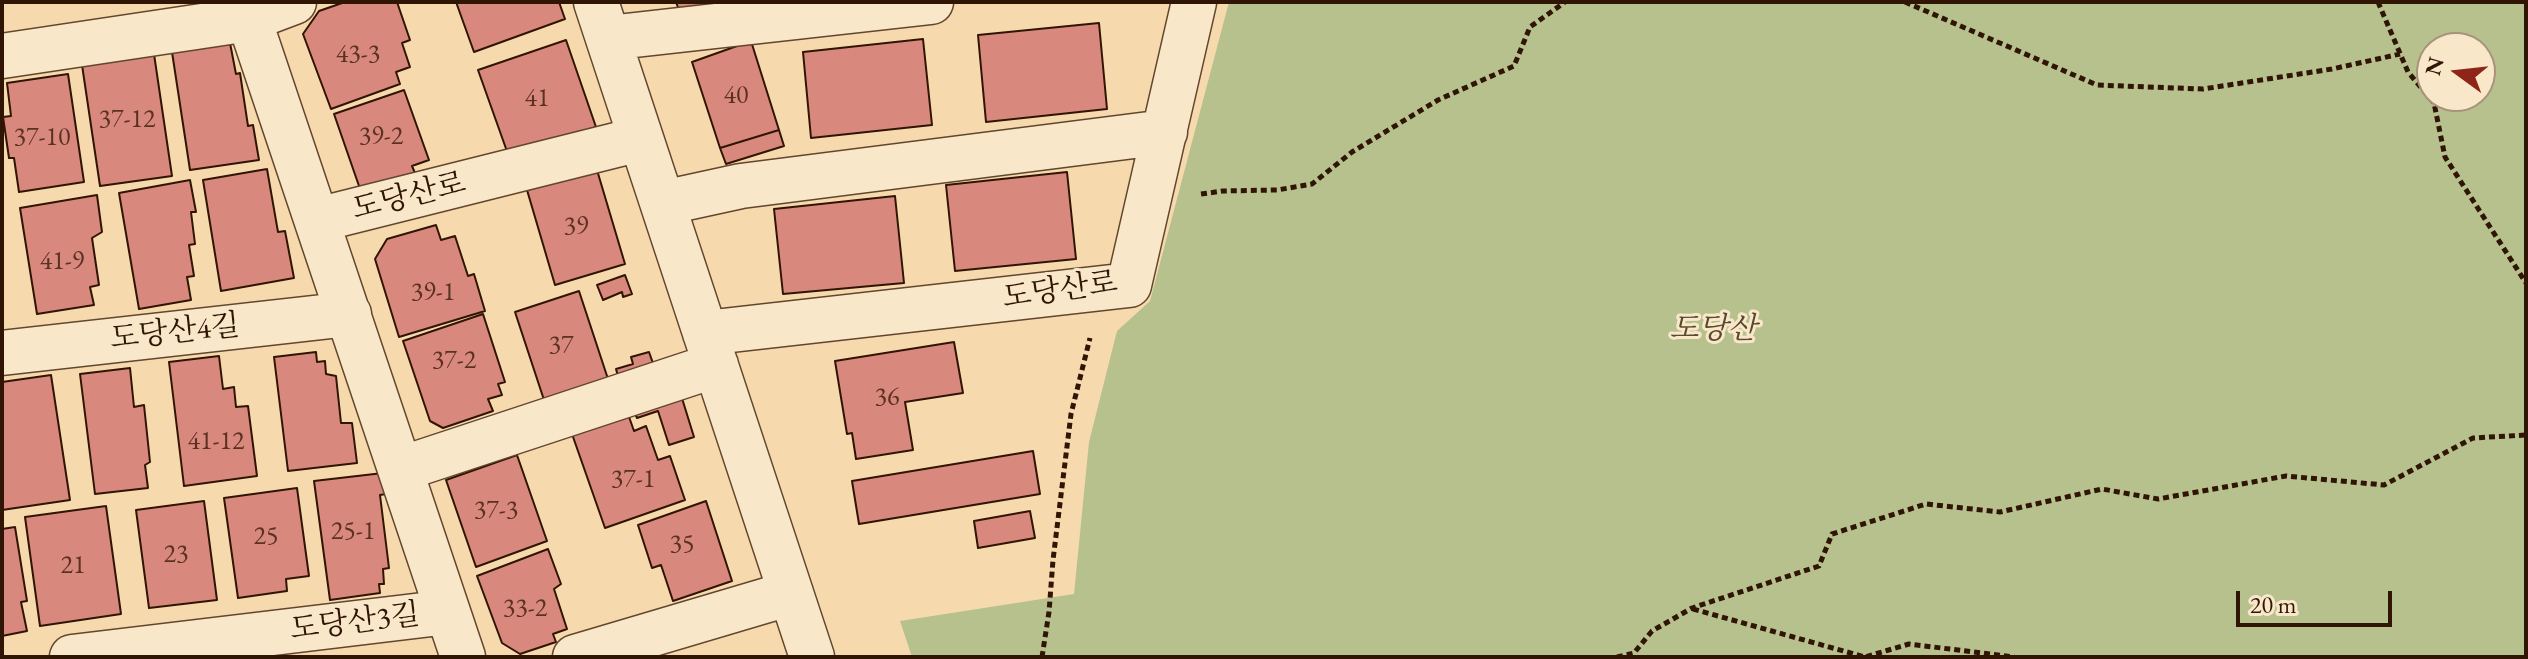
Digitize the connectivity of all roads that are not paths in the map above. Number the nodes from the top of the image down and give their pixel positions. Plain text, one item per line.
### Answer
1 (294, 2) edge
2 (931, 2) edge
3 (1194, 2) edge
4 (249, 19) junction
5 (602, 20) edge
6 (2, 56) edge
7 (1165, 132) junction
8 (640, 139) junction
9 (663, 203) junction
10 (317, 220) junction
11 (349, 314) junction
12 (710, 349) junction
13 (2, 353) edge
14 (401, 469) junction
15 (791, 593) junction
16 (448, 612) junction
17 (72, 657) edge
18 (463, 657) edge
19 (575, 657) edge
20 (812, 657) edge

1 - 4 street
2 - 5 street
3 - 7 street, 도당산로
4 - 6 street
4 - 10 street
5 - 8 street
7 - 9 street
7 - 12 street, 도당산로
8 - 9 street
8 - 10 street, 도당산로
9 - 12 street
10 - 11 street
11 - 13 street, 도당산4길
11 - 14 street
12 - 14 street, 도당산로
12 - 15 street
14 - 16 street
15 - 19 street
15 - 20 street
16 - 17 street, 도당산3길
16 - 18 street

